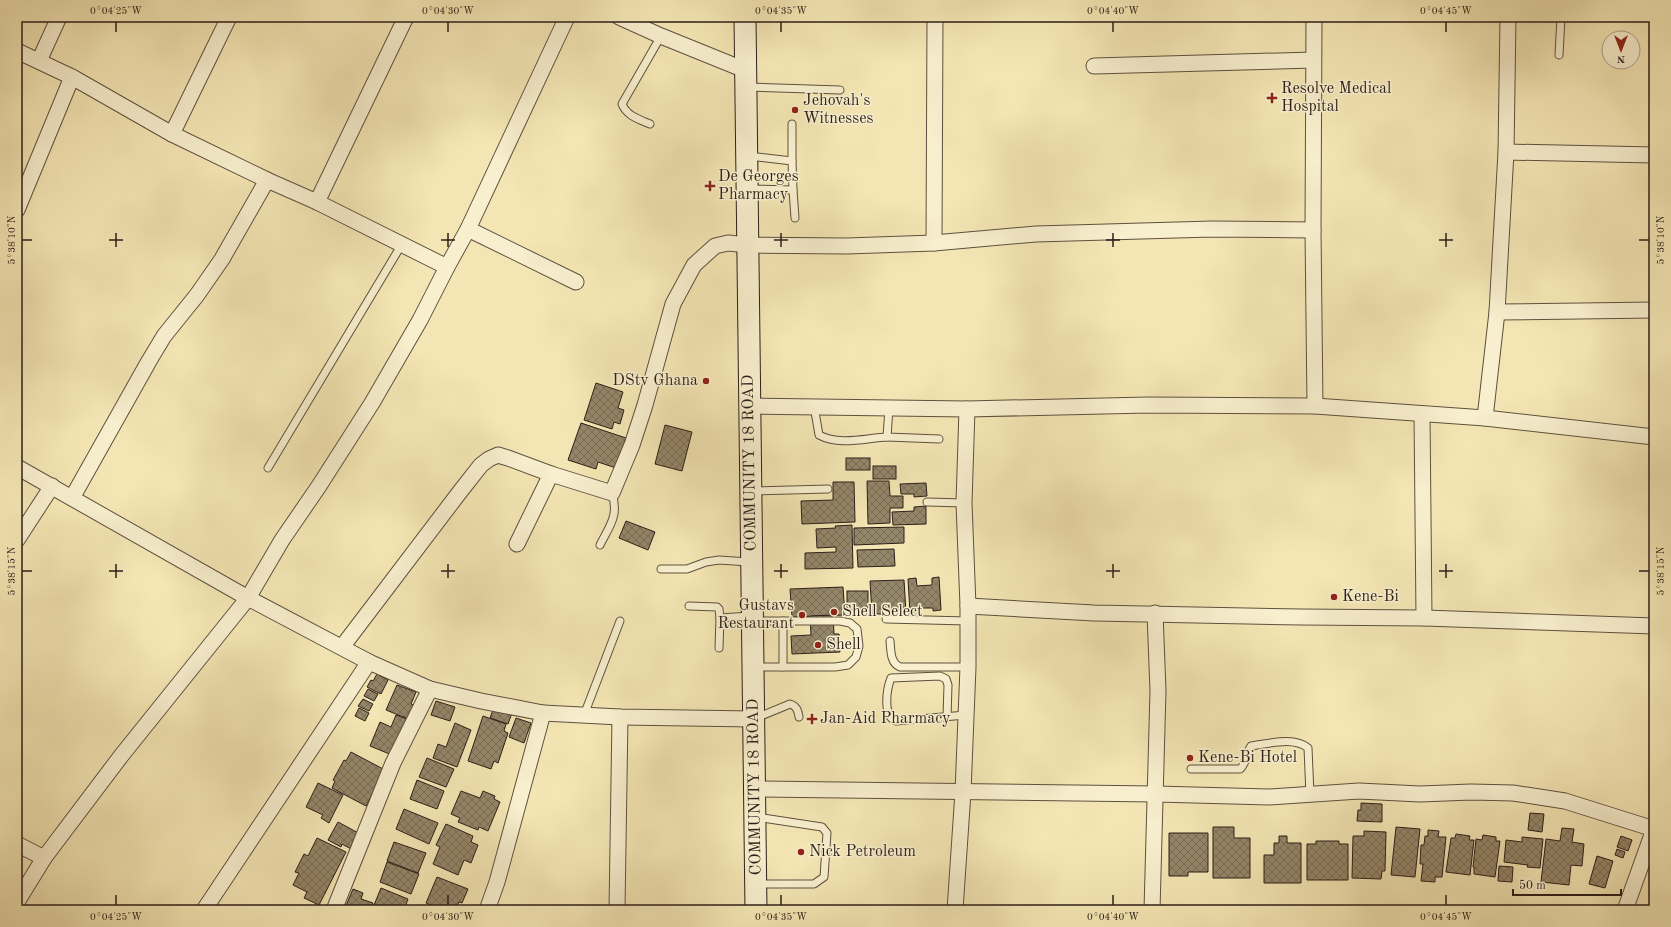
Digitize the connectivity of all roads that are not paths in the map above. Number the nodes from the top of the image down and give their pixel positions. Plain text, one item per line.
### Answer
1 (59, 17) edge
2 (229, 17) edge
3 (406, 17) edge
4 (567, 17) edge
5 (619, 17) edge
6 (745, 17) edge
7 (935, 17) edge
8 (1314, 17) edge
9 (1508, 17) edge
10 (1560, 17) edge
11 (660, 36) junction
12 (17, 51) edge
13 (1559, 55) dead end
14 (1313, 60) junction
15 (39, 61) junction
16 (1094, 66) dead end
17 (72, 77) junction
18 (745, 78) junction
19 (840, 90) dead end
20 (650, 124) dead end
21 (792, 124) dead end
22 (172, 134) junction
23 (1506, 152) junction
24 (747, 156) junction
25 (1654, 156) edge
26 (792, 161) junction
27 (267, 180) junction
28 (747, 189) junction
29 (793, 190) junction
30 (317, 202) junction
31 (17, 210) edge
32 (795, 218) dead end
33 (468, 229) junction
34 (1313, 230) junction
35 (934, 243) junction
36 (402, 244) junction
37 (748, 245) junction
38 (446, 267) junction
39 (576, 282) dead end
40 (1654, 310) edge
41 (1497, 312) junction
42 (749, 406) junction
43 (814, 406) junction
44 (1315, 406) junction
45 (889, 408) junction
46 (967, 409) junction
47 (1422, 414) junction
48 (1485, 418) junction
49 (887, 437) junction
50 (1654, 437) edge
51 (939, 439) dead end
52 (17, 467) edge
53 (268, 468) dead end
54 (551, 474) junction
55 (52, 486) junction
56 (828, 488) dead end
57 (750, 491) junction
58 (612, 493) junction
59 (72, 498) junction
60 (927, 502) dead end
61 (964, 503) junction
62 (17, 540) edge
63 (517, 544) dead end
64 (600, 545) dead end
65 (752, 562) junction
66 (661, 569) dead end
67 (248, 598) junction
68 (689, 606) dead end
69 (968, 606) junction
70 (1155, 614) junction
71 (720, 618) junction
72 (1424, 618) junction
73 (753, 619) junction
74 (886, 619) dead end
75 (620, 621) dead end
76 (783, 621) junction
77 (968, 621) junction
78 (1654, 626) edge
79 (890, 641) dead end
80 (342, 647) junction
81 (719, 648) dead end
82 (369, 662) junction
83 (753, 667) junction
84 (783, 667) junction
85 (968, 668) junction
86 (430, 690) junction
87 (542, 713) junction
88 (966, 715) junction
89 (584, 716) junction
90 (620, 717) junction
91 (799, 717) dead end
92 (947, 717) junction
93 (754, 719) junction
94 (1191, 769) dead end
95 (755, 789) junction
96 (963, 792) junction
97 (1156, 794) junction
98 (1310, 795) junction
99 (756, 817) junction
100 (1654, 829) edge
101 (17, 844) edge
102 (1650, 855) edge
103 (44, 858) junction
104 (756, 884) junction
105 (17, 902) edge
106 (204, 910) edge
107 (334, 910) edge
108 (487, 910) edge
109 (617, 910) edge
110 (756, 910) edge
111 (955, 910) edge
112 (1152, 910) edge
113 (1624, 910) edge

1 - 15 street
2 - 22 street
3 - 30 street
4 - 33 street
5 - 11 street
6 - 18 main road, COMMUNITY 18 ROAD
7 - 35 street
8 - 14 street
9 - 23 street
10 - 13 lane
11 - 18 street
11 - 20 lane
12 - 15 street
14 - 16 street
14 - 34 street
15 - 17 street
17 - 22 street
17 - 31 street
18 - 19 lane
18 - 24 main road, COMMUNITY 18 ROAD
21 - 26 lane
22 - 27 street
23 - 25 street
23 - 41 street
24 - 26 lane
24 - 28 main road, COMMUNITY 18 ROAD
26 - 29 lane
27 - 30 street
27 - 59 street
28 - 29 lane
28 - 37 main road, COMMUNITY 18 ROAD
29 - 32 lane
30 - 36 street
33 - 38 street
33 - 39 street
34 - 35 street
34 - 44 street
35 - 37 street
36 - 38 street
36 - 53 lane
37 - 42 main road, COMMUNITY 18 ROAD
37 - 58 street
38 - 67 street
40 - 41 street
41 - 48 street
42 - 43 street
42 - 57 main road, COMMUNITY 18 ROAD
43 - 45 street
43 - 49 lane
44 - 46 street
44 - 47 street
45 - 46 street
45 - 49 lane
46 - 61 street
47 - 48 street
47 - 72 street
48 - 50 street
49 - 51 lane
52 - 55 street
54 - 58 street
54 - 63 street
54 - 80 street
55 - 59 street
55 - 62 street
56 - 57 lane
57 - 65 main road, COMMUNITY 18 ROAD
58 - 64 lane
59 - 67 street
60 - 61 lane
61 - 69 street
65 - 66 lane
65 - 73 main road, COMMUNITY 18 ROAD
67 - 80 street
67 - 103 street
68 - 71 lane
69 - 70 street
69 - 77 street
70 - 72 street
70 - 97 street
71 - 73 lane
71 - 81 lane
72 - 78 street
73 - 76 lane
73 - 83 main road, COMMUNITY 18 ROAD
74 - 77 lane
75 - 89 lane
76 - 84 lane
76 - 84 lane
77 - 85 street
79 - 85 lane
80 - 82 street
82 - 86 street
82 - 106 street
83 - 84 lane
83 - 93 main road, COMMUNITY 18 ROAD
85 - 88 street
86 - 87 street
86 - 107 street
87 - 89 street
87 - 108 street
88 - 92 lane
88 - 96 street
89 - 90 street
90 - 93 street
90 - 109 street
91 - 93 lane
92 - 92 lane
93 - 95 main road, COMMUNITY 18 ROAD
94 - 98 lane
95 - 96 street
95 - 99 main road, COMMUNITY 18 ROAD
96 - 97 street
96 - 111 street
97 - 98 street
97 - 112 street
98 - 100 street
99 - 104 main road, COMMUNITY 18 ROAD
99 - 104 lane
100 - 102 street
101 - 103 street
102 - 113 street
103 - 105 street
104 - 110 main road, COMMUNITY 18 ROAD

